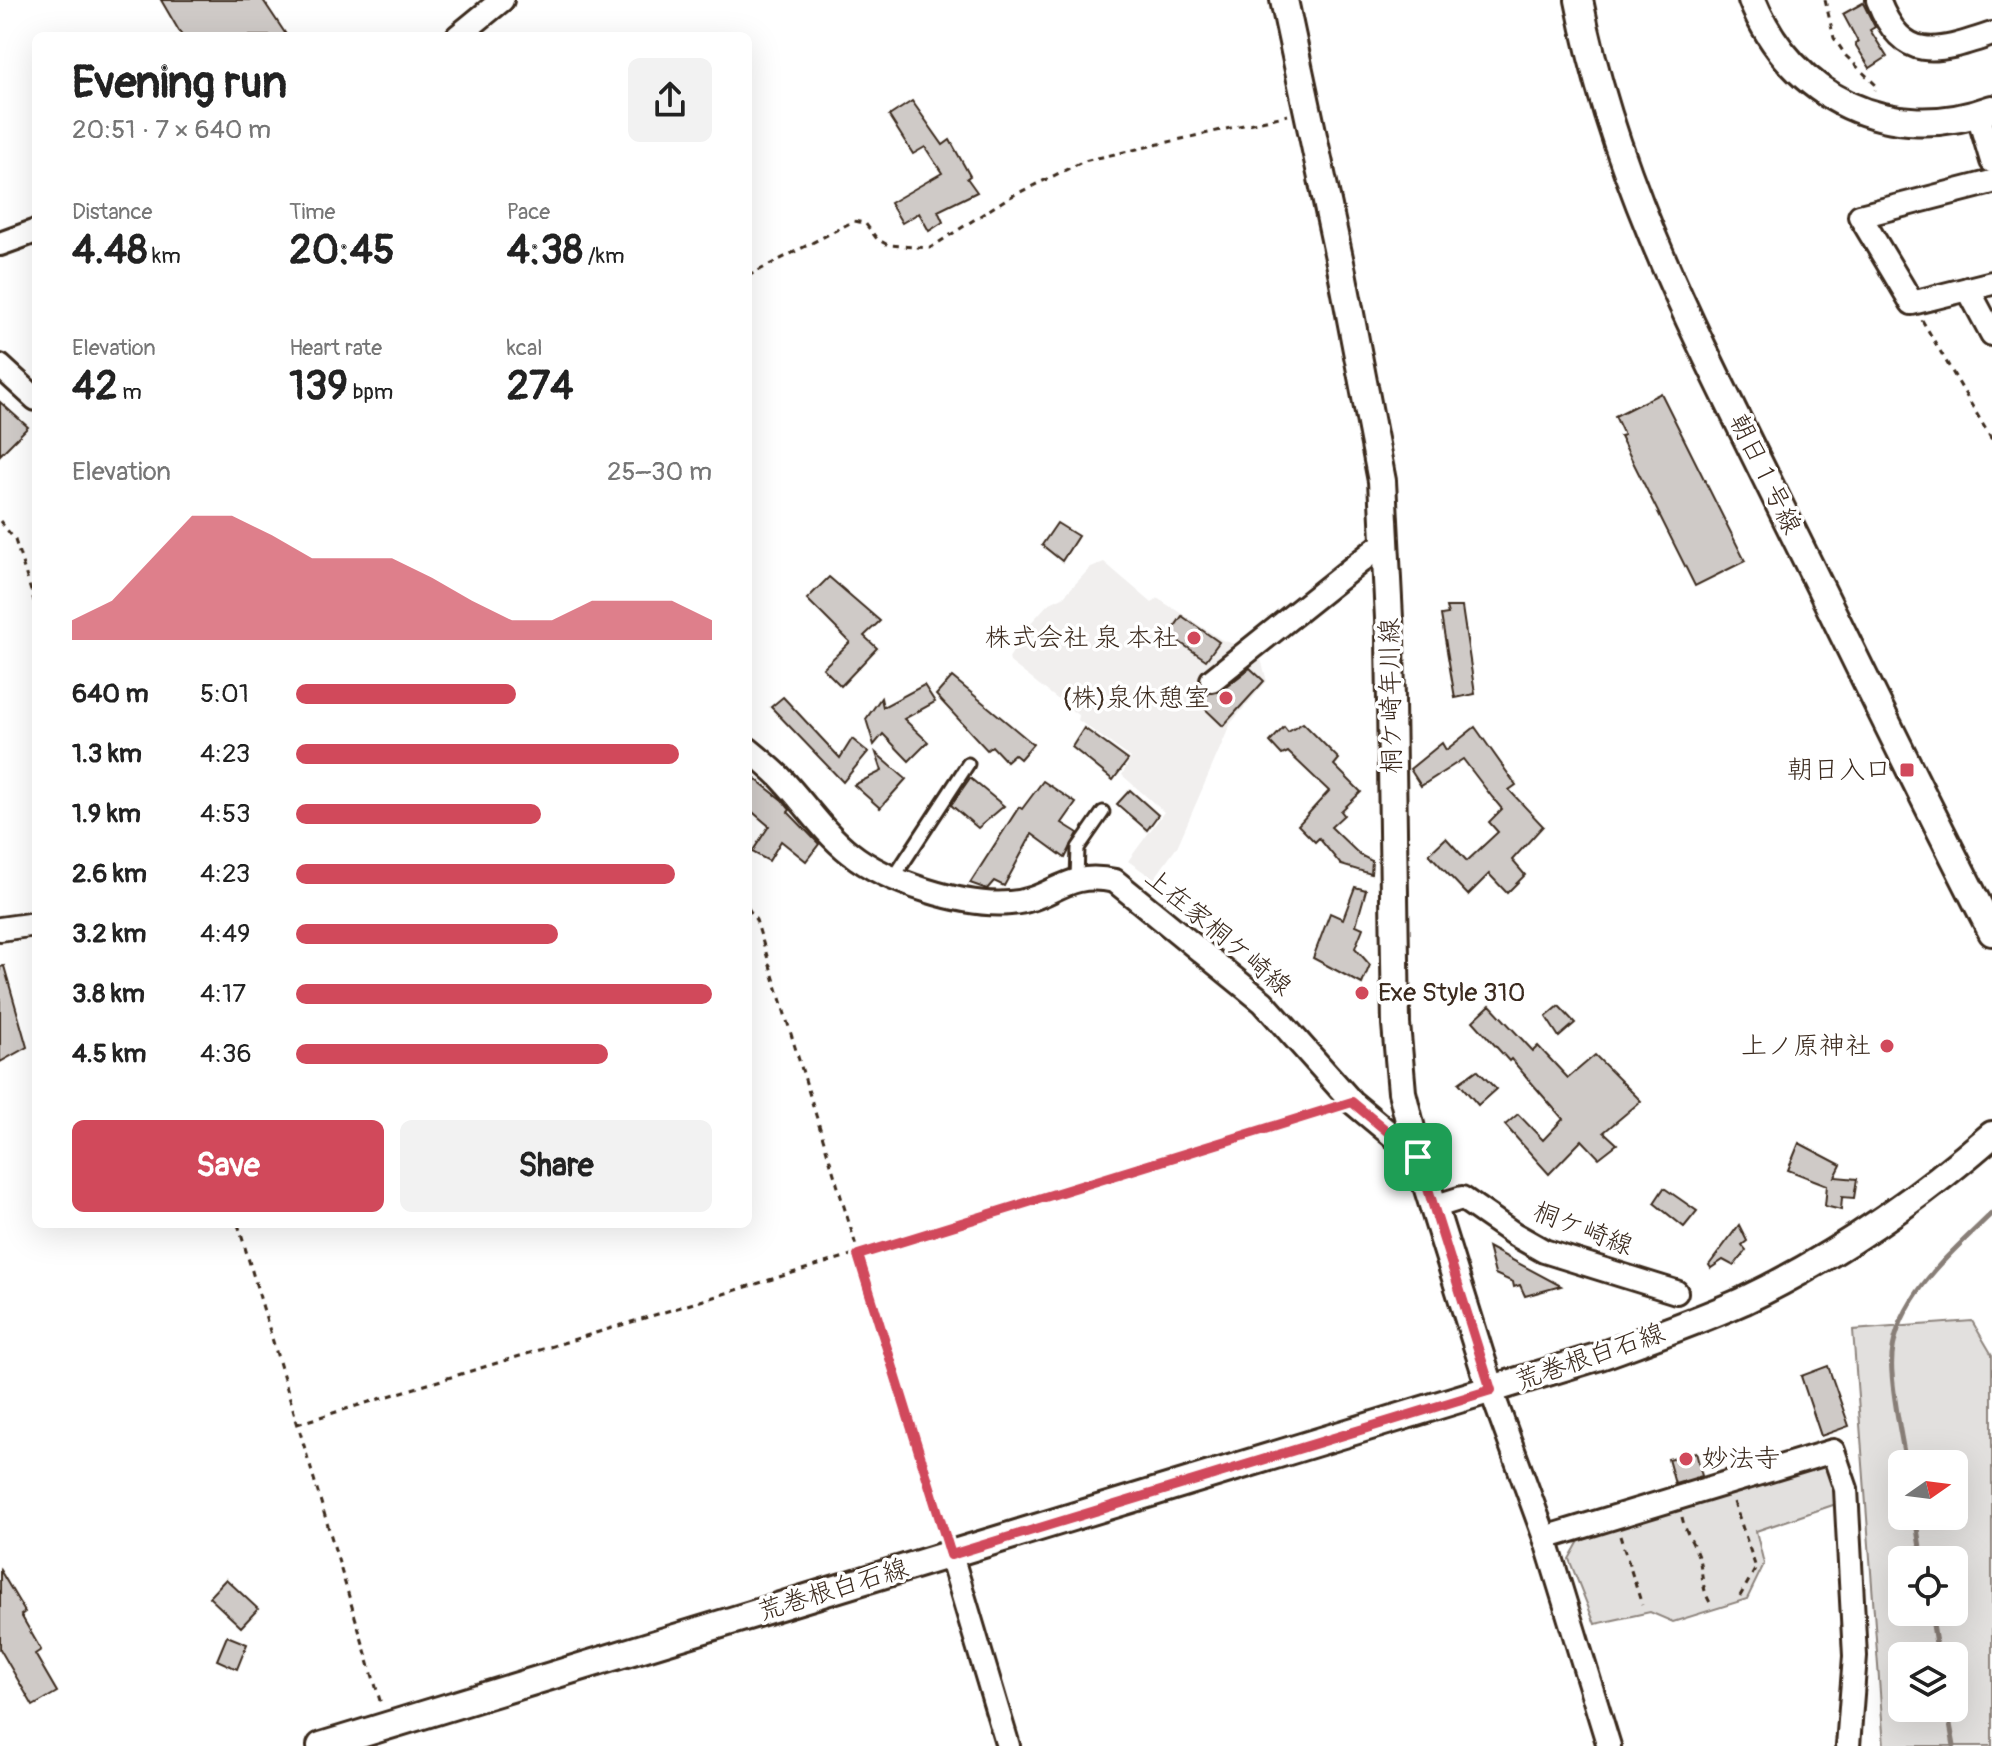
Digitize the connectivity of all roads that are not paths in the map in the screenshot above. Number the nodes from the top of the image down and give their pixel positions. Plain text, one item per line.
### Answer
1 (502, 0) edge
2 (1284, 0) edge
3 (1579, 0) edge
4 (1752, 0) edge
5 (1878, 0) edge
6 (463, 32) edge
7 (1992, 34) edge
8 (1985, 112) edge
9 (1992, 161) edge
10 (1992, 182) edge
11 (32, 232) edge
12 (0, 244) edge
13 (1992, 283) edge
14 (1968, 289) junction
15 (1992, 334) edge
16 (0, 366) edge
17 (32, 395) edge
18 (1386, 541) junction
19 (1212, 680) dead end
20 (752, 752) edge
21 (968, 764) dead end
22 (1103, 812) dead end
23 (894, 877) junction
24 (1077, 878) junction
25 (32, 925) edge
26 (0, 929) edge
27 (1992, 932) edge
28 (1992, 1135) edge
29 (1418, 1157) junction
30 (1433, 1207) junction
31 (1676, 1292) dead end
32 (1491, 1390) junction
33 (1545, 1538) junction
34 (951, 1555) junction
35 (321, 1746) edge
36 (1008, 1746) edge
37 (1609, 1746) edge
38 (1848, 1746) edge

1 - 6 street
2 - 18 street, 桐ケ崎年川線
3 - 27 street, 朝日１号線
4 - 8 street
5 - 7 street
8 - 9 street
10 - 14 street
11 - 12 street
13 - 14 street
14 - 15 street
16 - 17 street
18 - 19 street
18 - 29 street, 桐ケ崎年川線
20 - 23 street, 上在家桐ケ崎線
21 - 23 lane
22 - 24 lane
23 - 24 street, 上在家桐ケ崎線
24 - 29 street, 上在家桐ケ崎線
25 - 26 street
28 - 32 street, 荒巻根白石線
29 - 30 street, 桐ケ崎年川線
30 - 31 street, 桐ケ崎線
30 - 32 street, 桐ケ崎年川線
32 - 33 street
32 - 34 street, 荒巻根白石線
33 - 37 street
33 - 38 street
34 - 35 street, 荒巻根白石線
34 - 36 street

